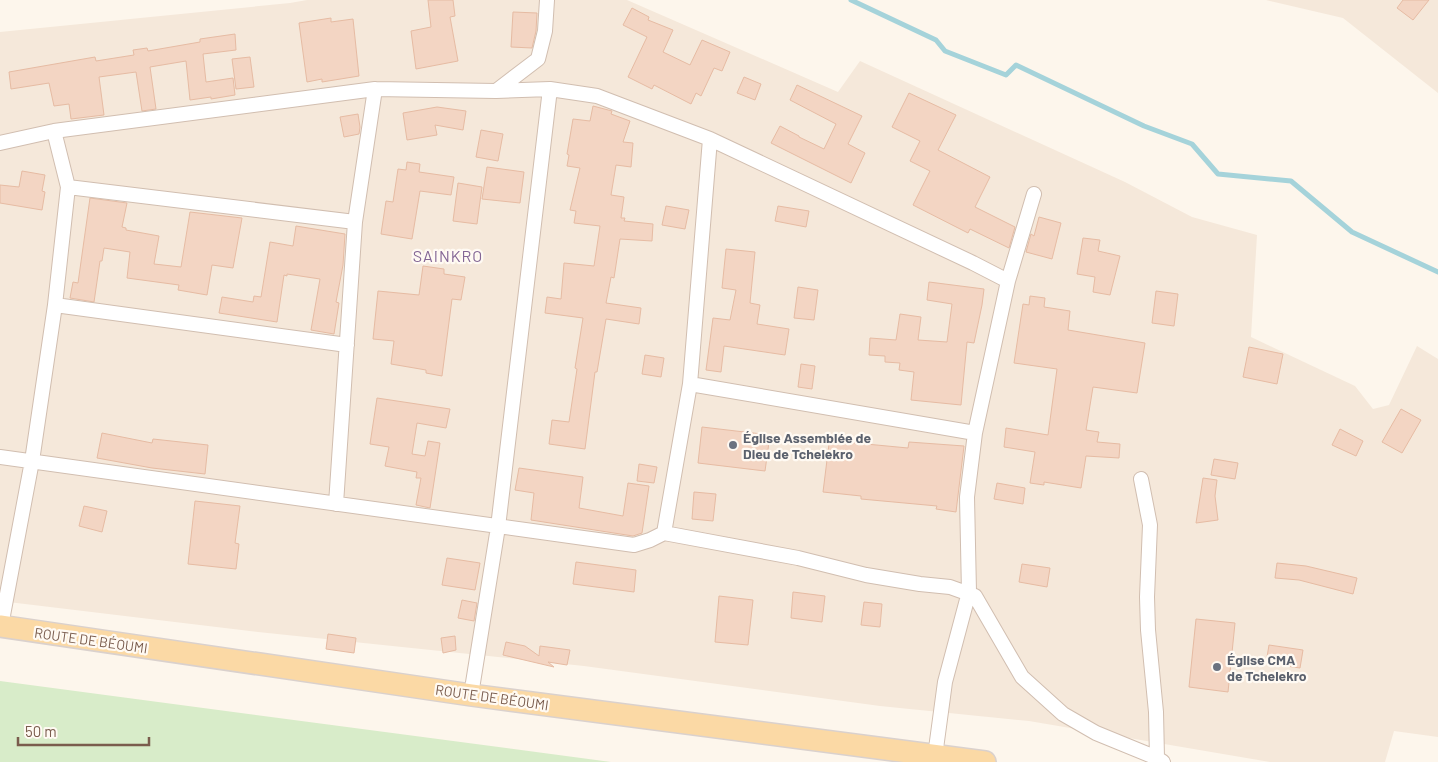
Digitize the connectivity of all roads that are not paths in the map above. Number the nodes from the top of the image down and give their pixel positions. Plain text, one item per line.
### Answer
1 (547, 0) edge
2 (375, 89) junction
3 (550, 90) junction
4 (496, 91) junction
5 (54, 131) junction
6 (710, 139) junction
7 (0, 143) edge
8 (68, 187) junction
9 (1034, 194) dead end
10 (355, 222) junction
11 (1008, 282) junction
12 (54, 305) junction
13 (347, 345) junction
14 (690, 384) junction
15 (975, 433) junction
16 (0, 457) edge
17 (32, 461) junction
18 (1141, 479) dead end
19 (336, 504) junction
20 (498, 527) junction
21 (664, 533) junction
22 (969, 592) junction
23 (1, 626) edge
24 (470, 695) junction
25 (935, 756) junction
26 (1160, 760) edge
27 (985, 762) edge

1 - 4 street
2 - 4 street
2 - 5 street
2 - 10 street
3 - 4 street
3 - 6 street
3 - 20 street
5 - 7 street
5 - 8 street
6 - 11 street
6 - 14 street
8 - 10 street
8 - 12 street
9 - 11 street
10 - 13 street
11 - 15 street
12 - 13 street
12 - 17 street
13 - 19 street
14 - 15 street
14 - 21 street
15 - 22 street
16 - 17 street
17 - 19 street
17 - 23 street
18 - 26 street
19 - 20 street
20 - 21 street
20 - 24 street
21 - 22 street
22 - 25 street
22 - 26 street
23 - 24 main road, ROUTE DE BÉOUMI
24 - 25 main road, ROUTE DE BÉOUMI
25 - 27 main road, ROUTE DE BÉOUMI

